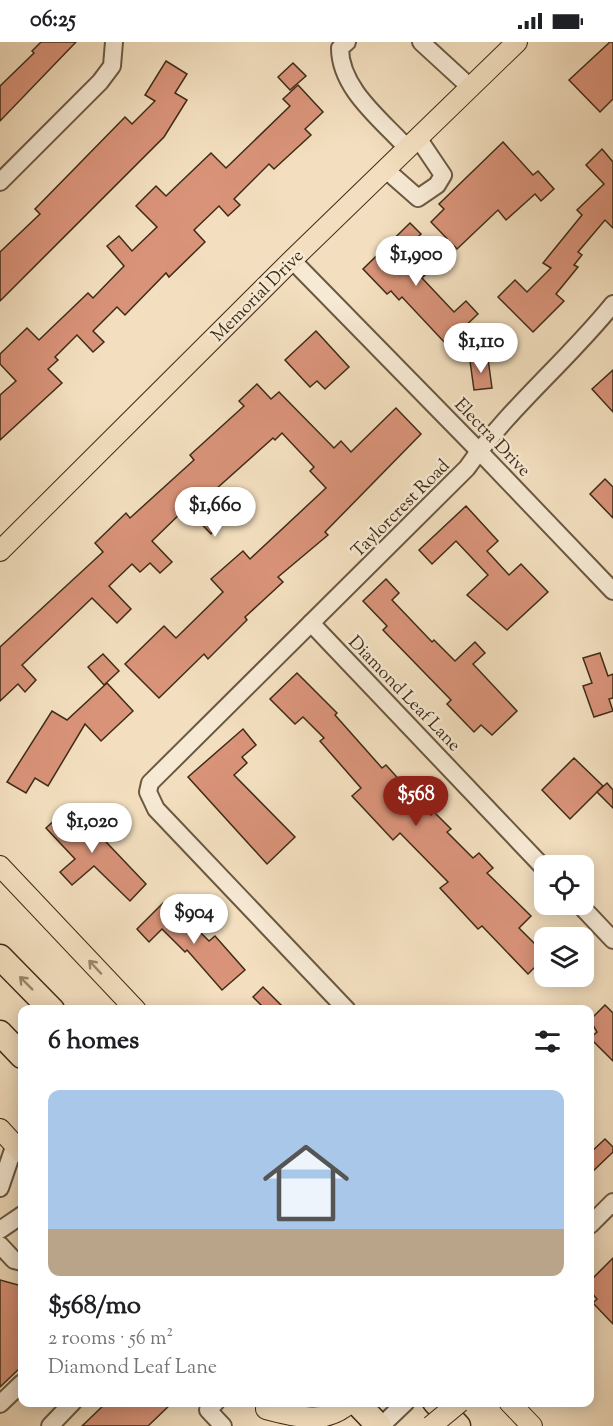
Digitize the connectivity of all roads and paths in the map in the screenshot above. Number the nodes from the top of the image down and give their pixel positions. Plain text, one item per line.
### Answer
1 (114, 42) edge
2 (347, 42) edge
3 (421, 42) edge
4 (517, 42) edge
5 (470, 87) junction
6 (413, 143) junction
7 (386, 169) junction
8 (0, 182) edge
9 (292, 260) junction
10 (613, 304) edge
11 (479, 450) junction
12 (0, 551) edge
13 (613, 591) edge
14 (311, 623) junction
15 (534, 857) edge
16 (0, 866) edge
17 (589, 915) edge
18 (613, 940) edge
19 (0, 957) edge
20 (47, 1005) edge
21 (131, 1005) edge
22 (342, 1005) edge
23 (0, 1033) edge
24 (18, 1052) edge
25 (0, 1129) edge
26 (18, 1148) edge
27 (18, 1151) edge
28 (0, 1188) edge
29 (613, 1202) edge
30 (18, 1218) edge
31 (594, 1221) edge
32 (0, 1230) edge
33 (0, 1245) edge
34 (18, 1261) edge
35 (18, 1387) edge
36 (0, 1404) edge
37 (68, 1407) edge
38 (209, 1407) edge
39 (264, 1407) edge
40 (267, 1407) edge
41 (345, 1407) edge
42 (361, 1407) edge
43 (401, 1407) edge
44 (440, 1407) edge
45 (454, 1407) edge
46 (511, 1407) edge
47 (50, 1426) edge
48 (223, 1426) edge
49 (282, 1426) edge
50 (380, 1426) edge
51 (431, 1426) edge
52 (458, 1426) edge
53 (532, 1426) edge

1 - 8 street
2 - 6 street
3 - 5 street
4 - 5 main road, Memorial Drive
5 - 6 main road, Memorial Drive
6 - 7 main road, Memorial Drive
6 - 7 street
7 - 9 main road, Memorial Drive
9 - 11 street, Electra Drive
9 - 12 main road, Memorial Drive
10 - 11 street, Taylorcrest Road
11 - 13 street, Electra Drive
11 - 14 street, Taylorcrest Road
14 - 15 street, Diamond Leaf Lane
14 - 22 street, Taylorcrest Road
21 -> 16 main road
17 - 18 street
20 -> 19 highway
23 - 24 highway
25 - 26 main road
27 - 28 street
29 - 31 street
30 - 32 street
33 - 34 street
35 - 36 street
37 - 47 street
38 - 48 street
39 - 49 main road
40 - 41 main road
42 - 50 highway
43 - 50 street
44 - 52 highway
45 - 51 main road, bridge
46 - 53 main road

